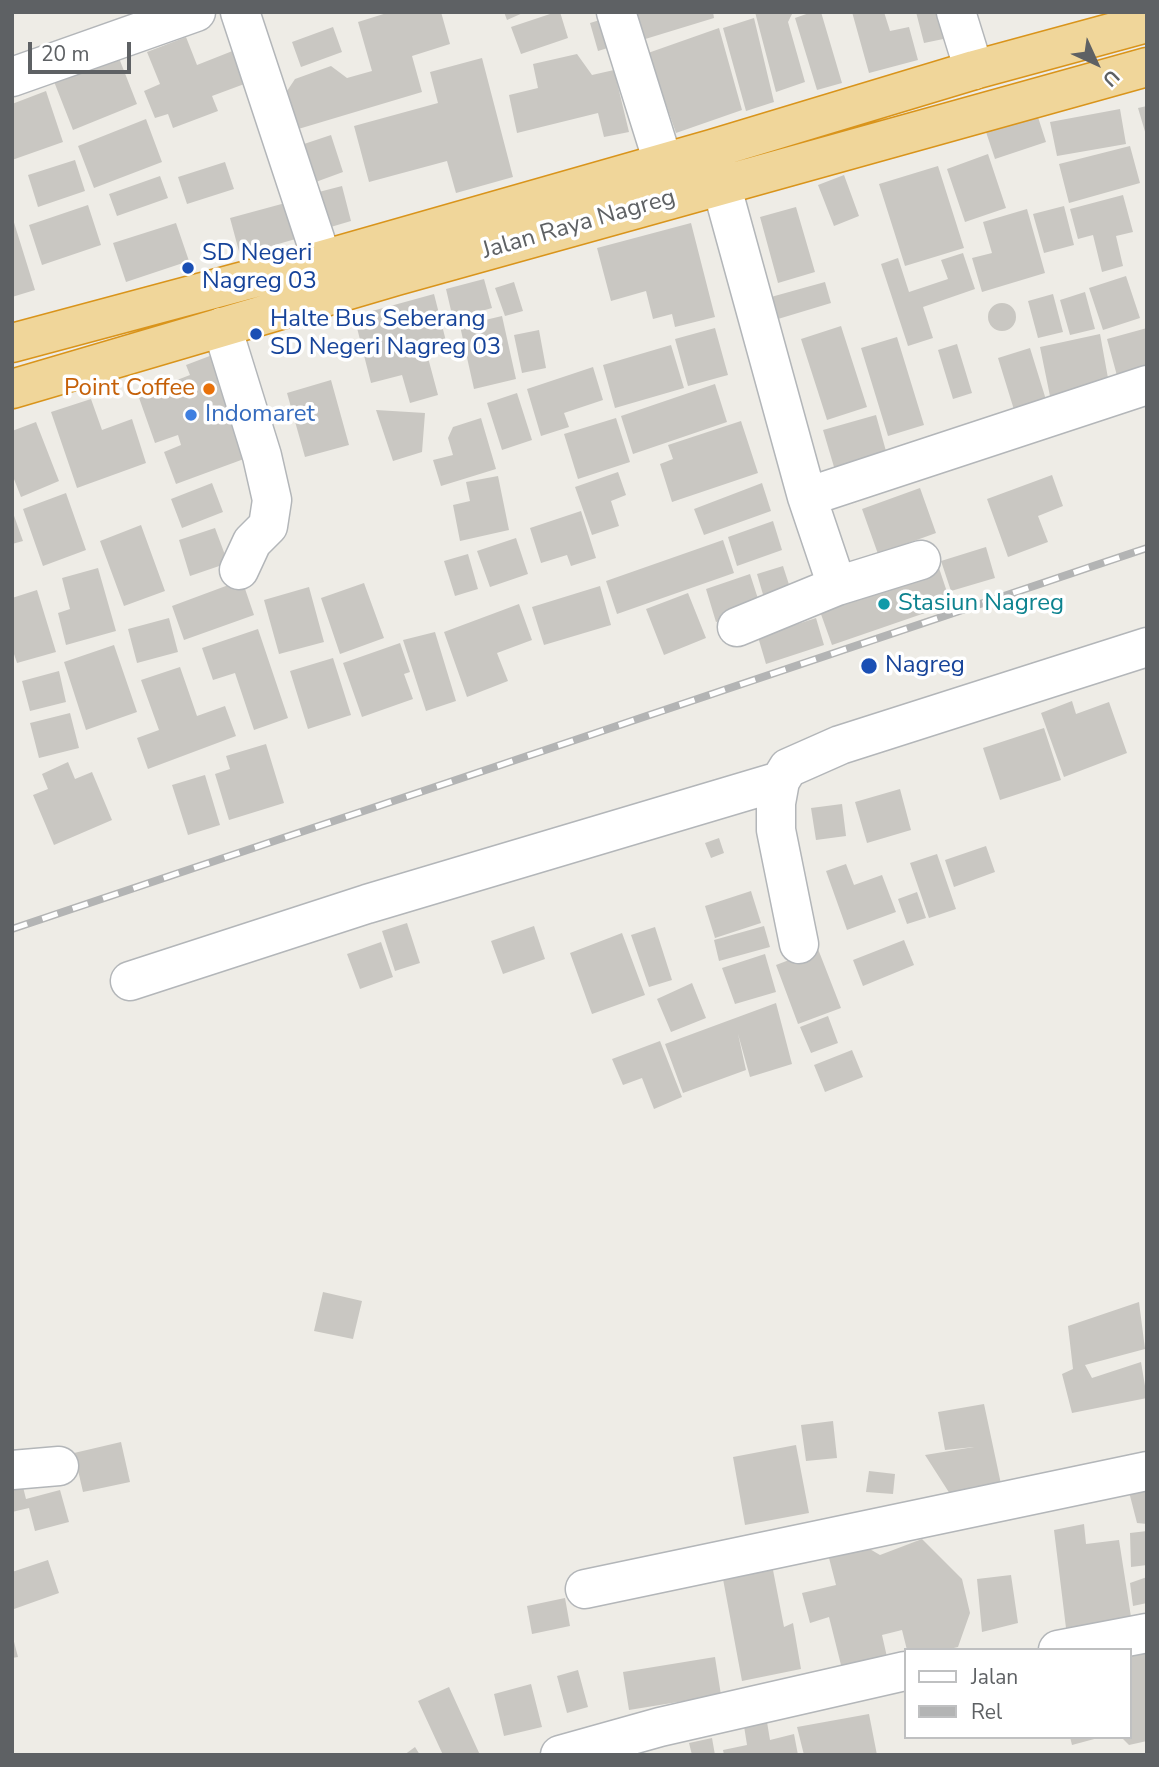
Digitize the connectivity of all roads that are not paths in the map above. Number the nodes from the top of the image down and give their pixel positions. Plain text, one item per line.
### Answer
1 (195, 12) edge
2 (240, 12) edge
3 (616, 12) edge
4 (956, 12) edge
5 (1147, 23) edge
6 (1147, 66) edge
7 (974, 70) junction
8 (12, 78) edge
9 (663, 162) junction
10 (717, 167) junction
11 (321, 260) junction
12 (222, 327) junction
13 (12, 343) edge
14 (1147, 384) edge
15 (12, 389) edge
16 (807, 497) junction
17 (921, 560) dead end
18 (239, 570) dead end
19 (837, 586) junction
20 (737, 627) dead end
21 (1147, 647) edge
22 (780, 781) junction
23 (799, 944) dead end
24 (130, 981) dead end
25 (59, 1466) dead end
26 (12, 1470) edge
27 (1147, 1471) edge
28 (585, 1589) dead end
29 (1147, 1633) edge
30 (1068, 1648) edge
31 (904, 1671) edge
32 (560, 1755) edge

1 - 8 street
2 - 11 street
3 - 9 street
4 - 7 street
5 - 7 highway, Jalan Raya Nagreg
6 - 10 highway, Jalan Raya Nagreg
7 - 10 highway, Jalan Raya Nagreg
9 - 10 highway, Jalan Raya Nagreg
9 - 11 highway, Jalan Raya Nagreg
10 - 12 highway, Jalan Raya Nagreg
10 - 16 street
11 - 13 highway, Jalan Raya Nagreg
12 - 15 highway, Jalan Raya Nagreg
12 - 18 street
14 - 16 street
16 - 19 street
17 - 19 street
19 - 20 street
21 - 22 street
22 - 23 street
22 - 24 street
25 - 26 street
27 - 28 street
29 - 30 street
31 - 32 street

